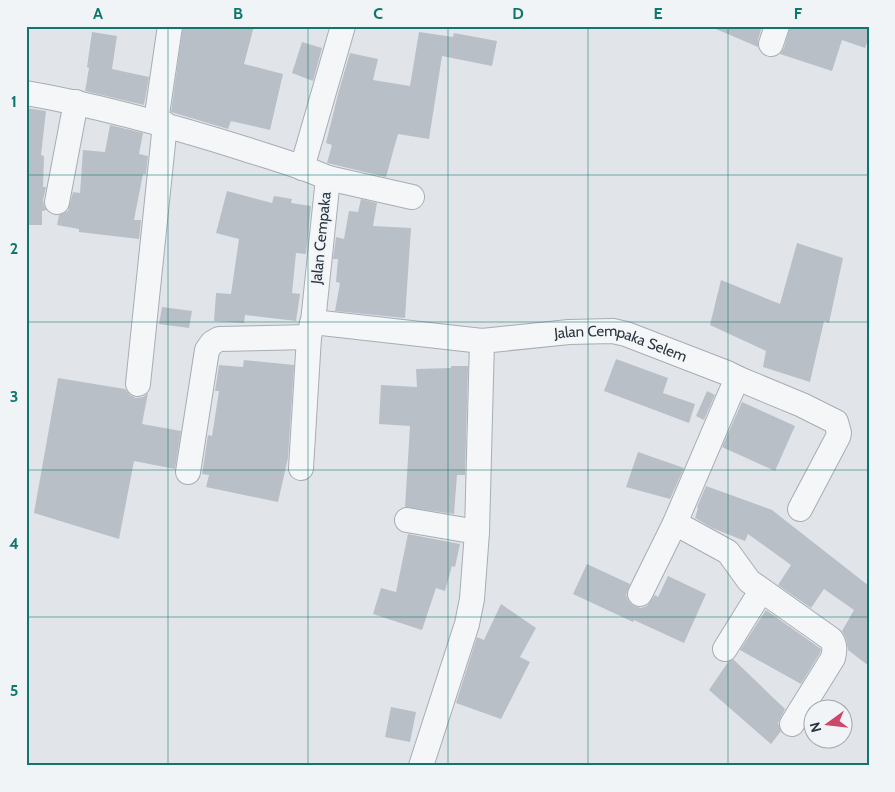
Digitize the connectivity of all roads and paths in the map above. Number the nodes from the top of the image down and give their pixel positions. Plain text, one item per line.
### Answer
1 (170, 26) edge
2 (343, 26) edge
3 (26, 93) edge
4 (76, 102) junction
5 (160, 122) junction
6 (302, 168) junction
7 (328, 178) junction
8 (412, 197) dead end
9 (57, 202) dead end
10 (311, 329) junction
11 (482, 340) junction
12 (138, 384) dead end
13 (734, 385) junction
14 (301, 468) dead end
15 (188, 472) dead end
16 (800, 509) dead end
17 (407, 520) dead end
18 (675, 523) junction
19 (477, 532) junction
20 (761, 591) junction
21 (640, 594) dead end
22 (725, 649) dead end
23 (792, 724) dead end
24 (421, 766) edge

1 - 5 street
2 - 6 street
3 - 4 street, Jalan Cempaka
4 - 5 street, Jalan Cempaka
4 - 9 street
5 - 6 street, Jalan Cempaka
5 - 12 street
6 - 7 street, Jalan Cempaka
7 - 8 street
7 - 10 street, Jalan Cempaka
10 - 11 street
10 - 14 street, Jalan Cempaka
10 - 15 street
11 - 13 street, Jalan Cempaka Selem
11 - 19 street
13 - 16 street, Jalan Cempaka Selem
13 - 18 street
17 - 19 street
18 - 20 street
18 - 21 street
19 - 24 street
20 - 22 street
20 - 23 street

